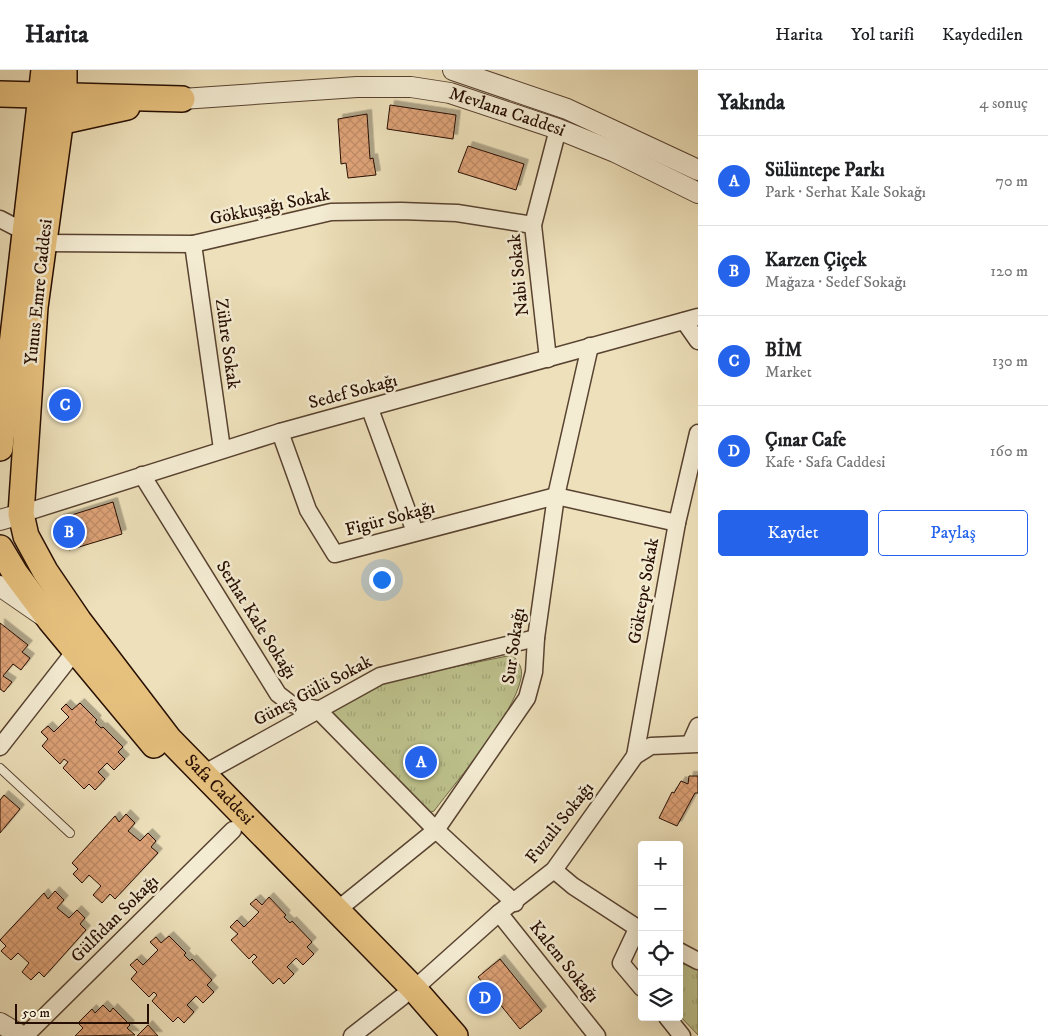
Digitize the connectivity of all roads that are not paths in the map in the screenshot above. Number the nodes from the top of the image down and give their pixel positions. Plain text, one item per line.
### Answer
1 (457, 71) edge
2 (0, 78) edge
3 (54, 80) edge
4 (0, 94) edge
5 (182, 99) junction
6 (59, 122) junction
7 (558, 130) junction
8 (698, 170) edge
9 (698, 193) edge
10 (0, 219) edge
11 (533, 225) junction
12 (35, 237) junction
13 (193, 244) junction
14 (691, 319) edge
15 (7, 331) edge
16 (698, 341) edge
17 (590, 346) junction
18 (548, 358) junction
19 (370, 409) junction
20 (280, 432) junction
21 (698, 433) edge
22 (0, 448) edge
23 (222, 449) junction
24 (142, 475) junction
25 (556, 496) junction
26 (10, 517) edge
27 (677, 523) junction
28 (416, 532) junction
29 (0, 548) edge
30 (0, 586) edge
31 (50, 620) junction
32 (536, 638) junction
33 (75, 651) junction
34 (317, 710) junction
35 (698, 726) edge
36 (694, 744) edge
37 (0, 748) edge
38 (635, 756) junction
39 (0, 768) edge
40 (203, 774) junction
41 (233, 830) junction
42 (436, 830) junction
43 (70, 833) dead end
44 (554, 870) junction
45 (515, 903) junction
46 (336, 911) junction
47 (499, 913) junction
48 (638, 929) edge
49 (639, 931) edge
50 (683, 953) edge
51 (698, 961) edge
52 (638, 983) edge
53 (408, 993) junction
54 (669, 1021) edge
55 (0, 1023) edge
56 (24, 1036) edge
57 (352, 1036) edge
58 (436, 1036) edge
59 (455, 1036) edge
60 (597, 1036) edge
61 (682, 1036) edge

1 - 8 street, Mevlana Caddesi
2 - 3 main road
3 - 4 main road
3 - 5 main road
3 - 6 main road, Yunus Emre Caddesi
3 - 12 main road, Yunus Emre Caddesi
5 - 6 main road
5 - 7 street, Mevlana Caddesi
6 - 12 main road, Yunus Emre Caddesi
7 - 9 street, Mevlana Caddesi
7 - 11 street, Nabi Sokak
10 - 12 street
11 - 13 street, Gökkuşağı Sokak
11 - 18 street, Nabi Sokak
12 - 13 street, Gökkuşağı Sokak
12 - 15 main road, Yunus Emre Caddesi
12 - 26 main road, Yunus Emre Caddesi
13 - 23 street, Zühre Sokak
14 - 16 street
14 - 17 street, Sedef Sokağı
15 - 22 main road, Yunus Emre Caddesi
17 - 18 street, Sedef Sokağı
17 - 25 street, Sur Sokağı
18 - 19 street, Sedef Sokağı
19 - 20 street, Sedef Sokağı
19 - 28 street
20 - 23 street, Sedef Sokağı
20 - 28 street, Figür Sokağı
21 - 27 street, Göktepe Sokak
23 - 24 street, Sedef Sokağı
24 - 26 street, Sedef Sokağı
24 - 34 street, Serhat Kale Sokağı
25 - 27 street
25 - 28 street, Figür Sokağı
25 - 32 street, Sur Sokağı
26 - 40 main road, Safa Caddesi
27 - 38 street, Göktepe Sokak
29 - 31 main road, Safa Caddesi
30 - 31 street
31 - 33 main road, Safa Caddesi
32 - 34 street, Güneş Gülü Sokak
32 - 42 street, Sur Sokağı
33 - 37 street
33 - 41 main road, Safa Caddesi
34 - 40 street, Güneş Gülü Sokak
34 - 42 street
35 - 36 street
36 - 38 street, Fuzuli Sokağı
38 - 44 street, Fuzuli Sokağı
39 - 43 lane
40 - 46 main road, Safa Caddesi
41 - 53 main road, Safa Caddesi
41 - 56 street, Gülfidan Sokağı
42 - 45 street
42 - 46 street, Sur Sokağı
44 - 45 street, Fuzuli Sokağı
44 - 48 street
45 - 47 street, Fuzuli Sokağı
46 - 53 main road, Safa Caddesi
47 - 53 street, Fuzuli Sokağı
47 - 60 street, Kalem Sokağı
49 - 52 street
50 - 51 street
53 - 57 street, Fuzuli Sokağı
53 - 58 main road, Safa Caddesi
53 - 59 main road, Safa Caddesi
54 - 61 street
55 - 56 street

